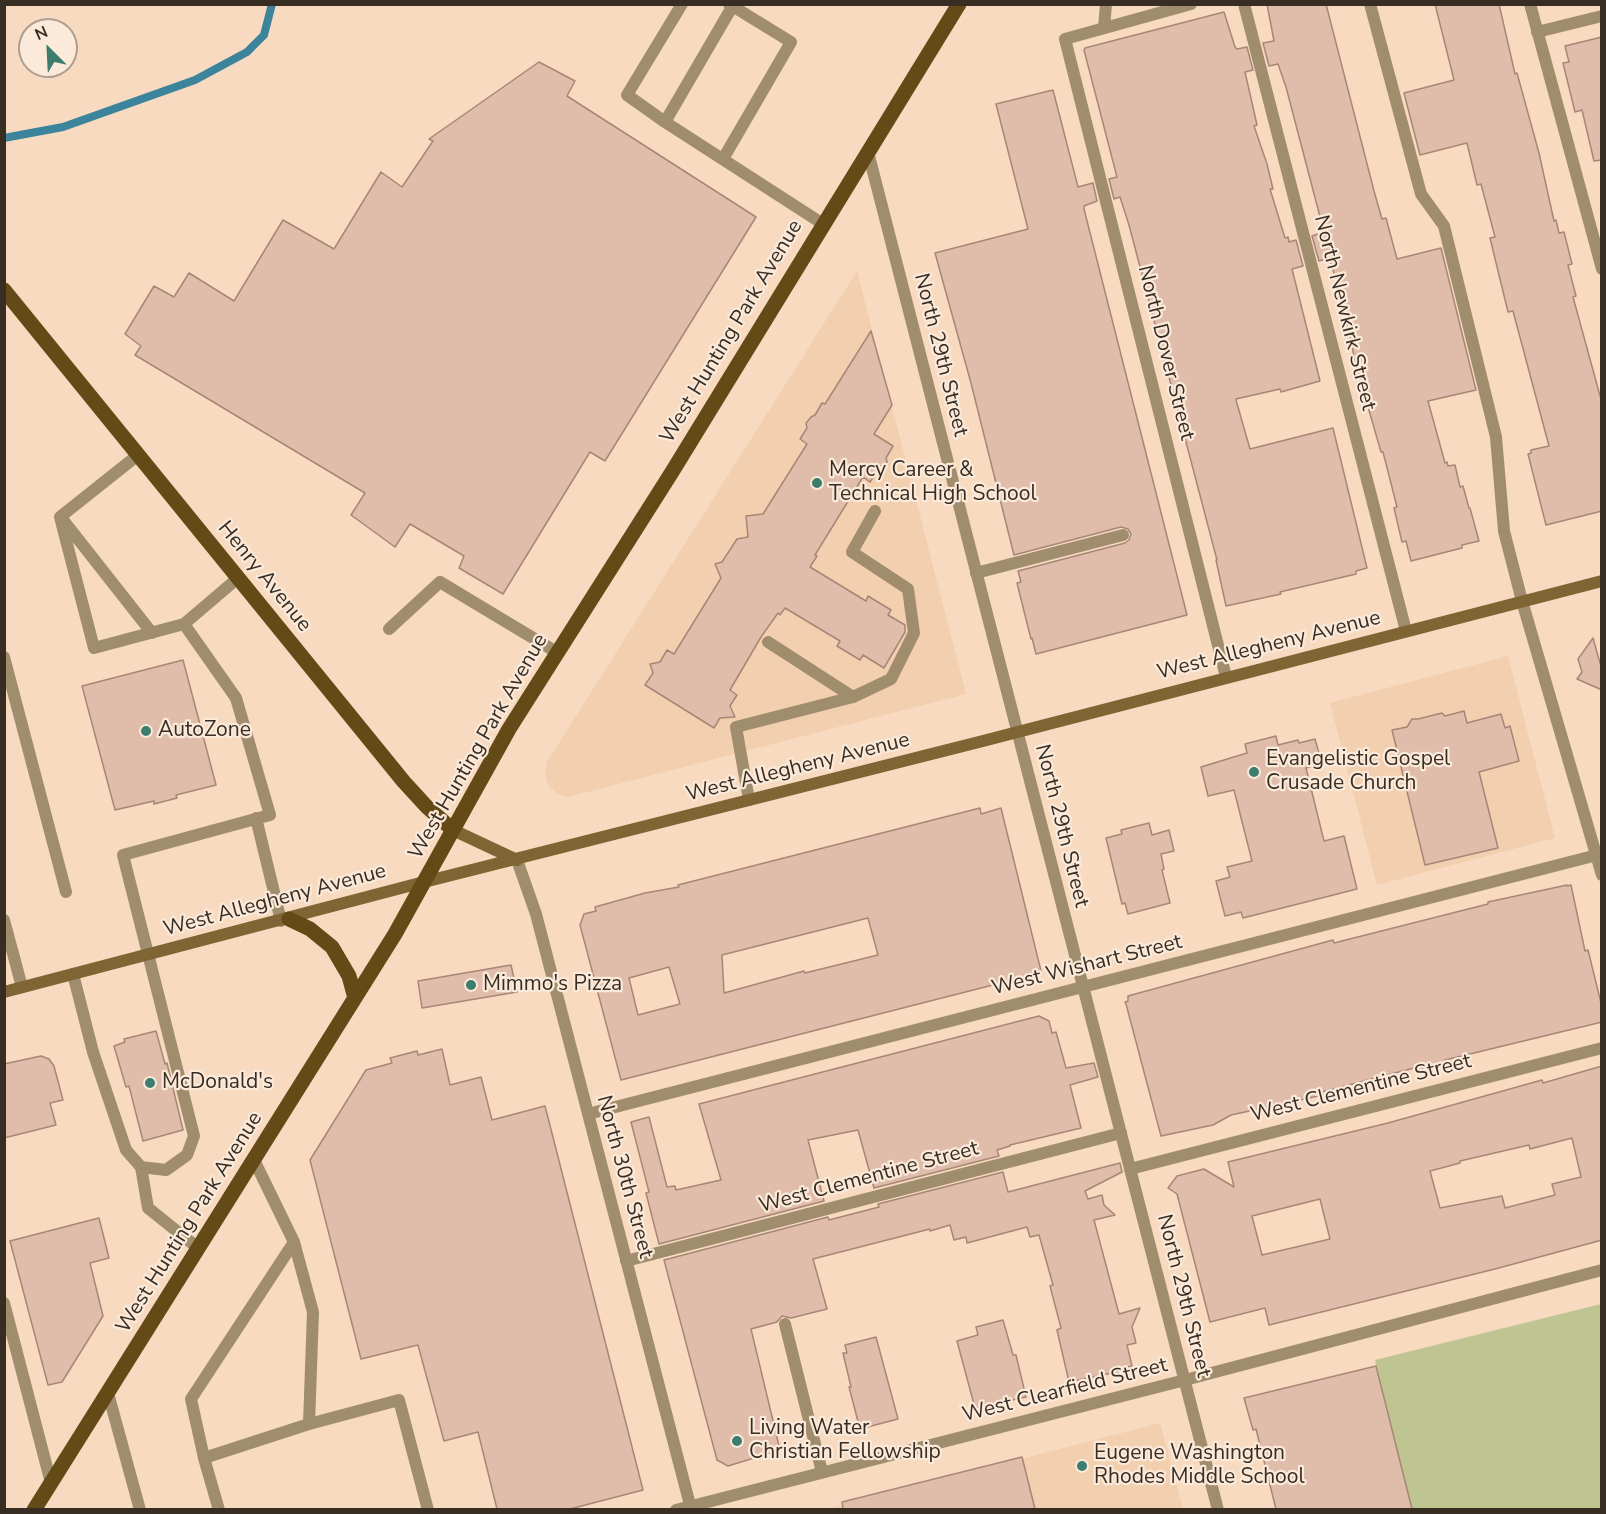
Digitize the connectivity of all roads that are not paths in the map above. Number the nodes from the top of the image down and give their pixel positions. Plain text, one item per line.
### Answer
1 (682, 4) edge
2 (959, 4) edge
3 (1106, 4) edge
4 (1191, 4) edge
5 (1244, 4) edge
6 (1370, 4) edge
7 (1530, 4) edge
8 (730, 6) edge
9 (1602, 16) edge
10 (1104, 28) junction
11 (1537, 32) junction
12 (665, 122) junction
13 (868, 152) junction
14 (723, 159) junction
15 (823, 224) junction
16 (1602, 269) edge
17 (4, 290) edge
18 (138, 455) junction
19 (875, 511) dead end
20 (60, 517) junction
21 (1123, 535) dead end
22 (976, 573) junction
23 (238, 578) junction
24 (1602, 581) edge
25 (1522, 601) junction
26 (184, 624) junction
27 (389, 629) dead end
28 (1406, 631) junction
29 (152, 633) junction
30 (768, 642) dead end
31 (558, 653) junction
32 (4, 657) edge
33 (1227, 677) junction
34 (853, 697) junction
35 (1017, 731) junction
36 (749, 800) junction
37 (256, 818) junction
38 (453, 830) junction
39 (1597, 855) junction
40 (517, 860) junction
41 (1602, 874) edge
42 (424, 882) junction
43 (66, 892) dead end
44 (4, 920) edge
45 (285, 920) junction
46 (149, 955) junction
47 (73, 974) junction
48 (22, 987) junction
49 (1083, 987) junction
50 (4, 992) edge
51 (355, 998) junction
52 (1602, 1047) edge
53 (588, 1114) junction
54 (1121, 1133) junction
55 (254, 1160) junction
56 (141, 1167) junction
57 (1130, 1169) junction
58 (294, 1242) junction
59 (198, 1248) junction
60 (626, 1262) junction
61 (1602, 1270) edge
62 (4, 1303) edge
63 (785, 1324) dead end
64 (1185, 1380) junction
65 (108, 1393) junction
66 (309, 1424) junction
67 (204, 1458) junction
68 (822, 1472) junction
69 (51, 1484) junction
70 (683, 1508) edge
71 (34, 1509) edge
72 (140, 1509) edge
73 (219, 1509) edge
74 (428, 1509) edge
75 (1218, 1509) edge

1 - 12 street
2 - 13 main road, West Hunting Park Avenue
3 - 10 street
4 - 10 street
5 - 28 street, North Newkirk Street
6 - 25 street
7 - 11 street
8 - 12 street
8 - 14 street
9 - 11 street
10 - 33 street, North Dover Street
11 - 16 street
12 - 14 street
13 - 15 main road, West Hunting Park Avenue
13 - 22 street, North 29th Street
14 - 15 street
15 - 31 main road, West Hunting Park Avenue
17 - 18 main road, Henry Avenue
18 - 20 street
18 - 23 main road, Henry Avenue
19 - 34 street
20 - 29 street
20 - 29 street
21 - 22 street
22 - 35 street, North 29th Street
23 - 26 street
23 - 38 main road, Henry Avenue
24 - 25 main road, West Allegheny Avenue
25 - 28 main road, West Allegheny Avenue
25 - 39 street
26 - 29 street
26 - 37 street
27 - 31 street
28 - 33 main road, West Allegheny Avenue
30 - 34 street
31 - 38 main road, West Hunting Park Avenue
32 - 43 street
33 - 35 main road, West Allegheny Avenue
34 - 36 street
35 - 36 main road, West Allegheny Avenue
35 - 49 street, North 29th Street
36 - 40 main road, West Allegheny Avenue
37 - 45 street
37 - 46 street
38 - 40 main road, Henry Avenue
38 - 42 main road, West Hunting Park Avenue
39 - 41 street
39 - 49 street, West Wishart Street
40 - 42 main road, West Allegheny Avenue
40 - 53 street, North 30th Street
42 - 45 main road, West Allegheny Avenue
42 - 51 main road, West Hunting Park Avenue
44 - 48 street
45 - 46 main road, West Allegheny Avenue
45 - 51 main road
46 - 47 main road, West Allegheny Avenue
46 - 56 street
47 - 48 main road, West Allegheny Avenue
47 - 56 street
48 - 50 main road, West Allegheny Avenue
49 - 53 street, West Wishart Street
49 - 54 street, North 29th Street
51 - 55 main road, West Hunting Park Avenue
52 - 57 street, West Clementine Street
53 - 60 street, North 30th Street
54 - 57 street, North 29th Street
54 - 60 street, West Clementine Street
55 - 58 street
55 - 59 main road, West Hunting Park Avenue
56 - 59 street
57 - 64 street, North 29th Street
58 - 66 street
58 - 67 street
59 - 65 main road, West Hunting Park Avenue
60 - 70 street, North 30th Street
61 - 64 street, West Clearfield Street
62 - 69 street
63 - 68 street
64 - 68 street, West Clearfield Street
64 - 75 street, North 29th Street
65 - 69 main road, West Hunting Park Avenue
65 - 72 street
66 - 67 street
66 - 74 street
67 - 73 street
68 - 70 street, West Clearfield Street
69 - 71 main road, West Hunting Park Avenue

